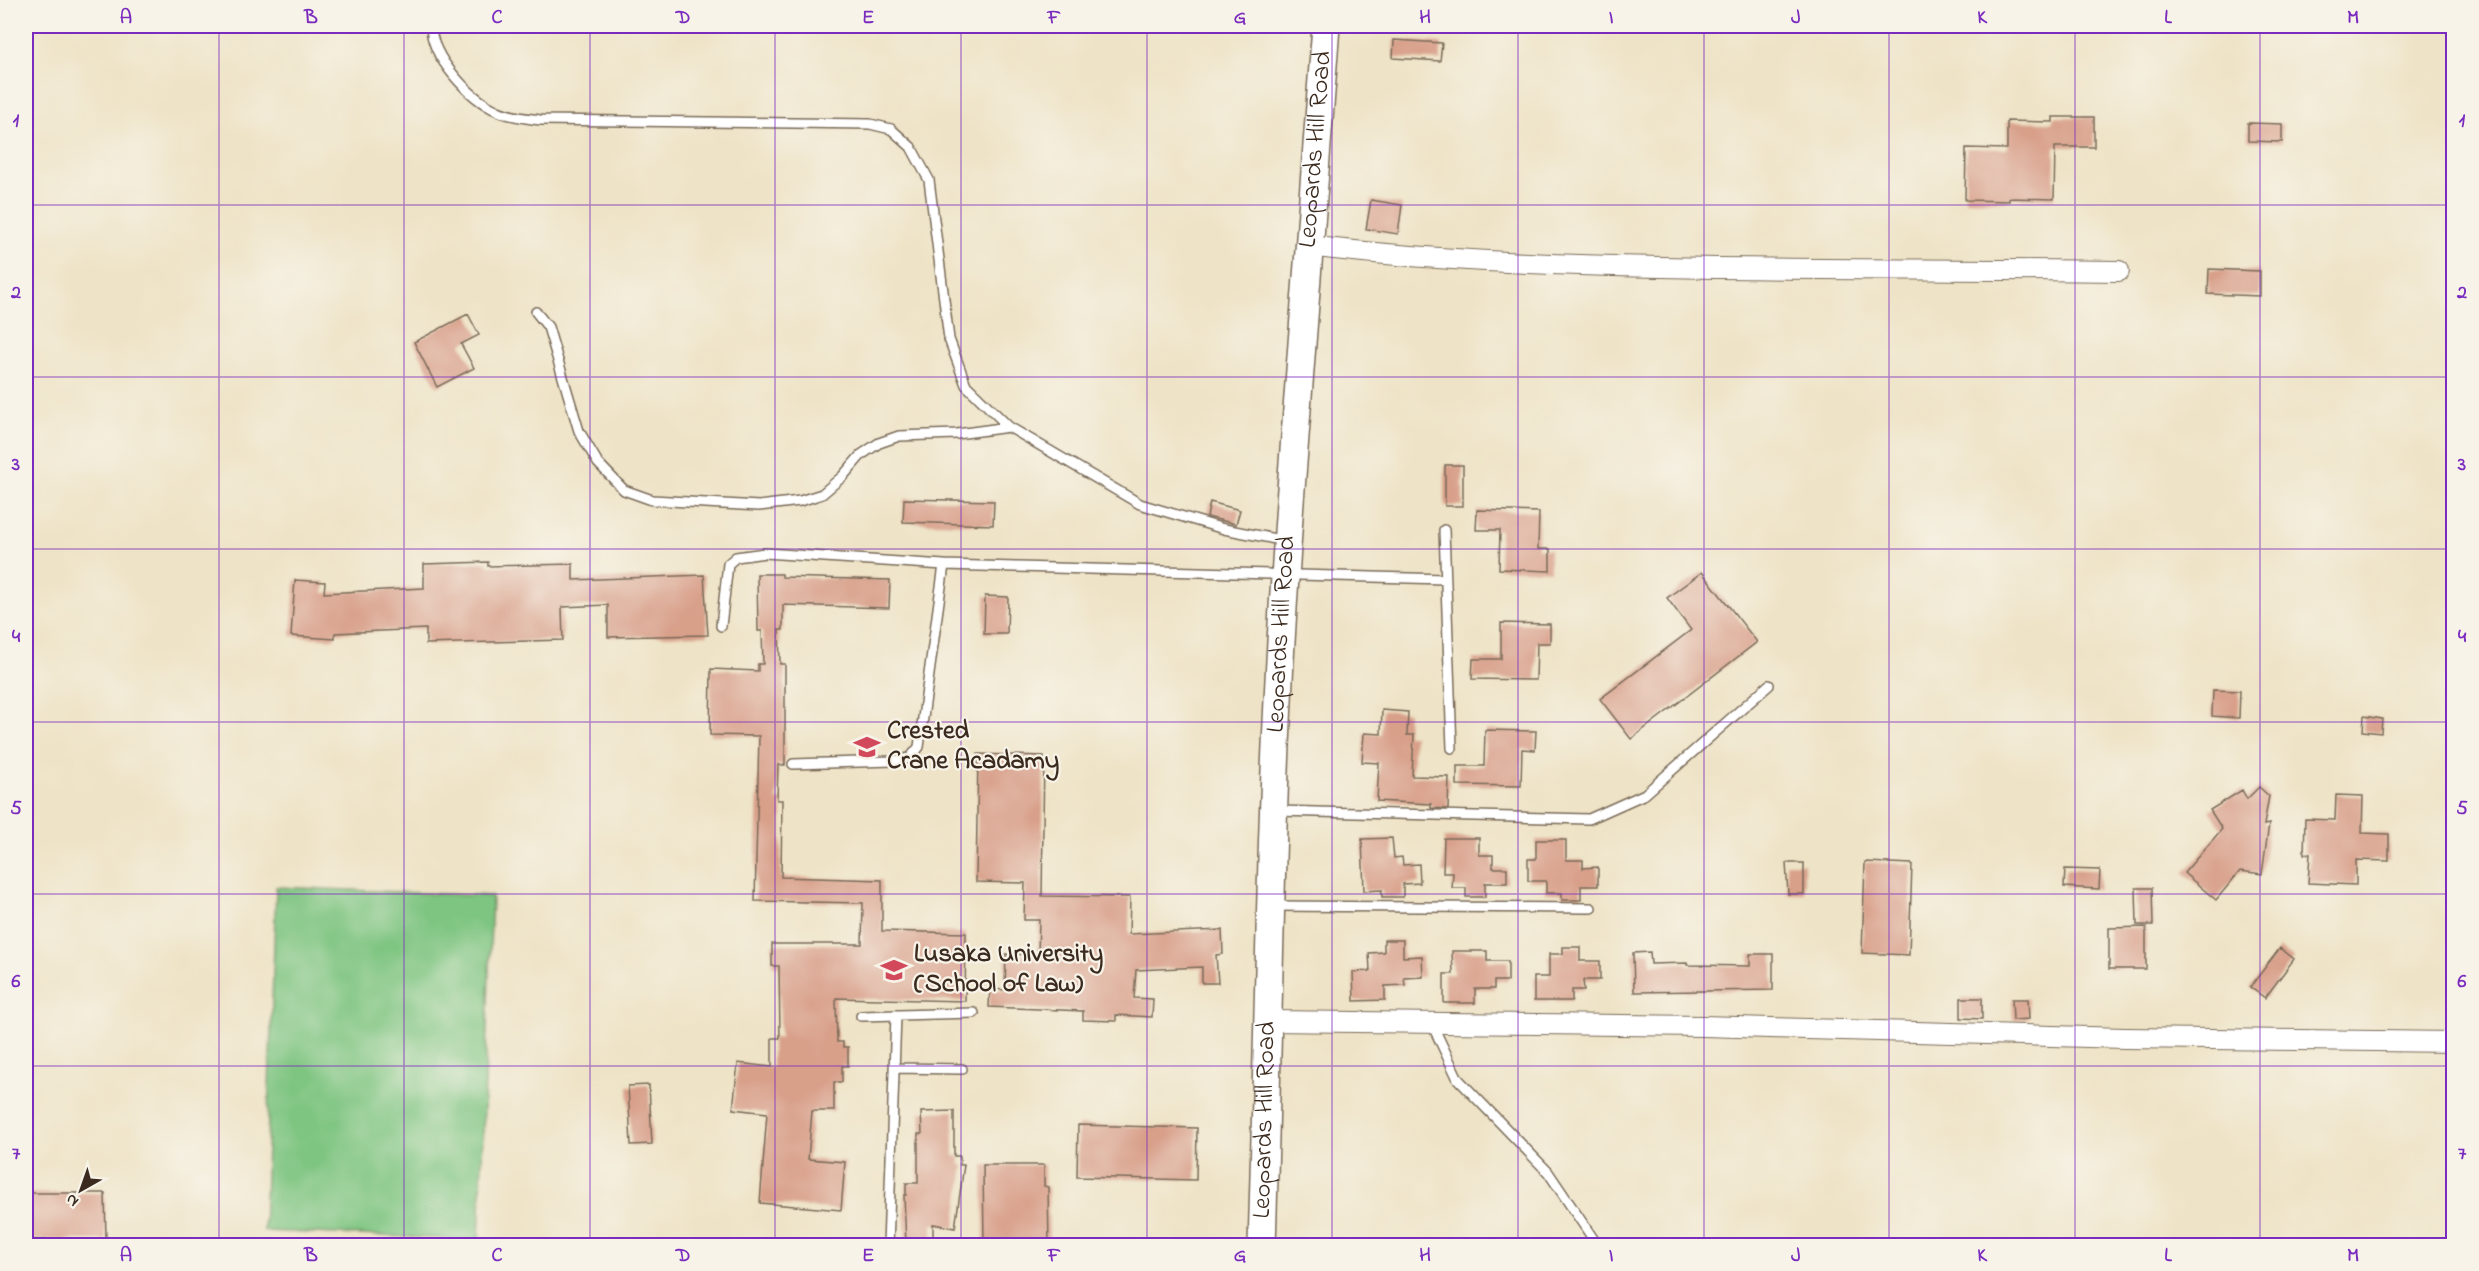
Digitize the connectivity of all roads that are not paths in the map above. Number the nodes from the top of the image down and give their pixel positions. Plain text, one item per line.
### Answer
1 (431, 26) edge
2 (1326, 26) edge
3 (1308, 246) junction
4 (2119, 271) dead end
5 (536, 312) dead end
6 (1009, 428) junction
7 (1444, 530) dead end
8 (1288, 541) junction
9 (944, 565) junction
10 (1285, 576) junction
11 (1445, 579) junction
12 (721, 626) dead end
13 (1769, 686) dead end
14 (1452, 748) dead end
15 (793, 764) dead end
16 (1275, 811) junction
17 (1272, 906) junction
18 (1591, 908) dead end
19 (974, 1013) dead end
20 (896, 1016) junction
21 (861, 1017) dead end
22 (1269, 1021) junction
23 (1431, 1023) junction
24 (2454, 1042) edge
25 (894, 1068) junction
26 (962, 1069) dead end
27 (888, 1245) edge
28 (1262, 1245) edge
29 (1598, 1245) edge

1 - 6 lane
2 - 3 main road, Leopards Hill Road
3 - 4 street
3 - 8 main road, Leopards Hill Road
5 - 6 lane
6 - 8 lane
7 - 11 lane
8 - 10 main road, Leopards Hill Road
9 - 10 lane
9 - 12 lane
9 - 15 lane
10 - 11 lane
10 - 16 main road, Leopards Hill Road
11 - 14 lane
13 - 16 lane
16 - 17 main road, Leopards Hill Road
17 - 18 lane
17 - 22 main road, Leopards Hill Road
19 - 20 lane
20 - 21 lane
20 - 25 lane
22 - 23 street
22 - 28 main road, Leopards Hill Road
23 - 24 street
23 - 29 lane
25 - 26 lane
25 - 27 lane

